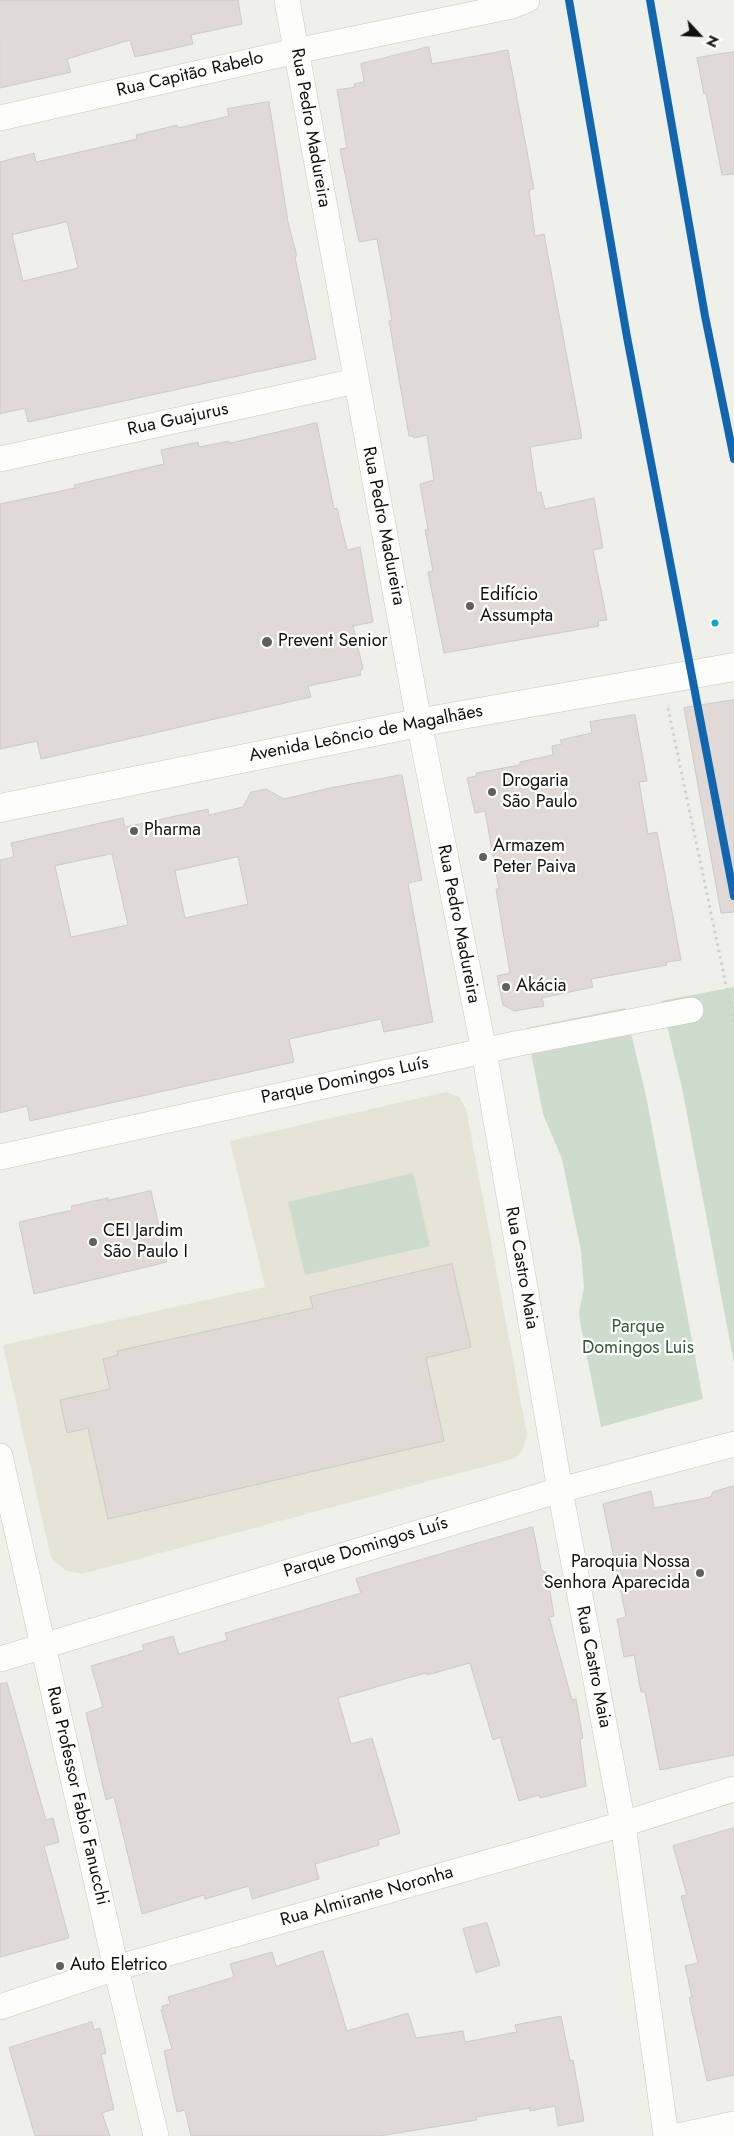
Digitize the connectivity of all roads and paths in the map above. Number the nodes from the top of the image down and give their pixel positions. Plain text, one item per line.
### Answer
1 (287, 0) edge
2 (526, 0) edge
3 (296, 51) junction
4 (0, 118) edge
5 (356, 381) junction
6 (0, 459) edge
7 (734, 667) edge
8 (662, 680) junction
9 (419, 722) junction
10 (0, 808) edge
11 (691, 1010) dead end
12 (734, 1023) edge
13 (484, 1051) junction
14 (0, 1157) edge
15 (734, 1444) edge
16 (0, 1456) edge
17 (560, 1490) junction
18 (43, 1646) junction
19 (0, 1658) edge
20 (734, 1789) edge
21 (623, 1824) junction
22 (116, 1968) junction
23 (0, 2007) edge
24 (734, 2124) edge
25 (156, 2136) edge
26 (666, 2136) edge
27 (678, 2136) edge

1 - 3 street, Rua Pedro Madureira
2 - 3 street, Rua Capitão Rabelo
3 - 4 street, Rua Capitão Rabelo
3 - 5 street, Rua Pedro Madureira
5 - 6 street, Rua Guajurus
5 - 9 street, Rua Pedro Madureira
7 - 8 main road, Avenida Leôncio de Magalhães
8 - 9 main road, Avenida Leôncio de Magalhães
8 - 12 path
9 - 10 main road, Avenida Leôncio de Magalhães
9 - 13 street, Rua Pedro Madureira
11 - 13 street, Parque Domingos Luís
13 - 14 street, Parque Domingos Luís
13 - 17 street, Rua Castro Maia
15 - 17 street, Parque Domingos Luís
16 - 18 street, Rua Professor Fabio Fanucchi
17 - 18 street, Parque Domingos Luís
17 - 21 street, Rua Castro Maia
18 - 19 street, Parque Domingos Luís
18 - 22 street, Rua Professor Fabio Fanucchi
20 - 21 street, Rua Almirante Noronha
21 - 22 street, Rua Almirante Noronha
21 - 26 street, Rua Castro Maia
22 - 23 street, Rua Almirante Noronha
22 - 25 street, Rua Professor Fabio Fanucchi
24 - 27 street

